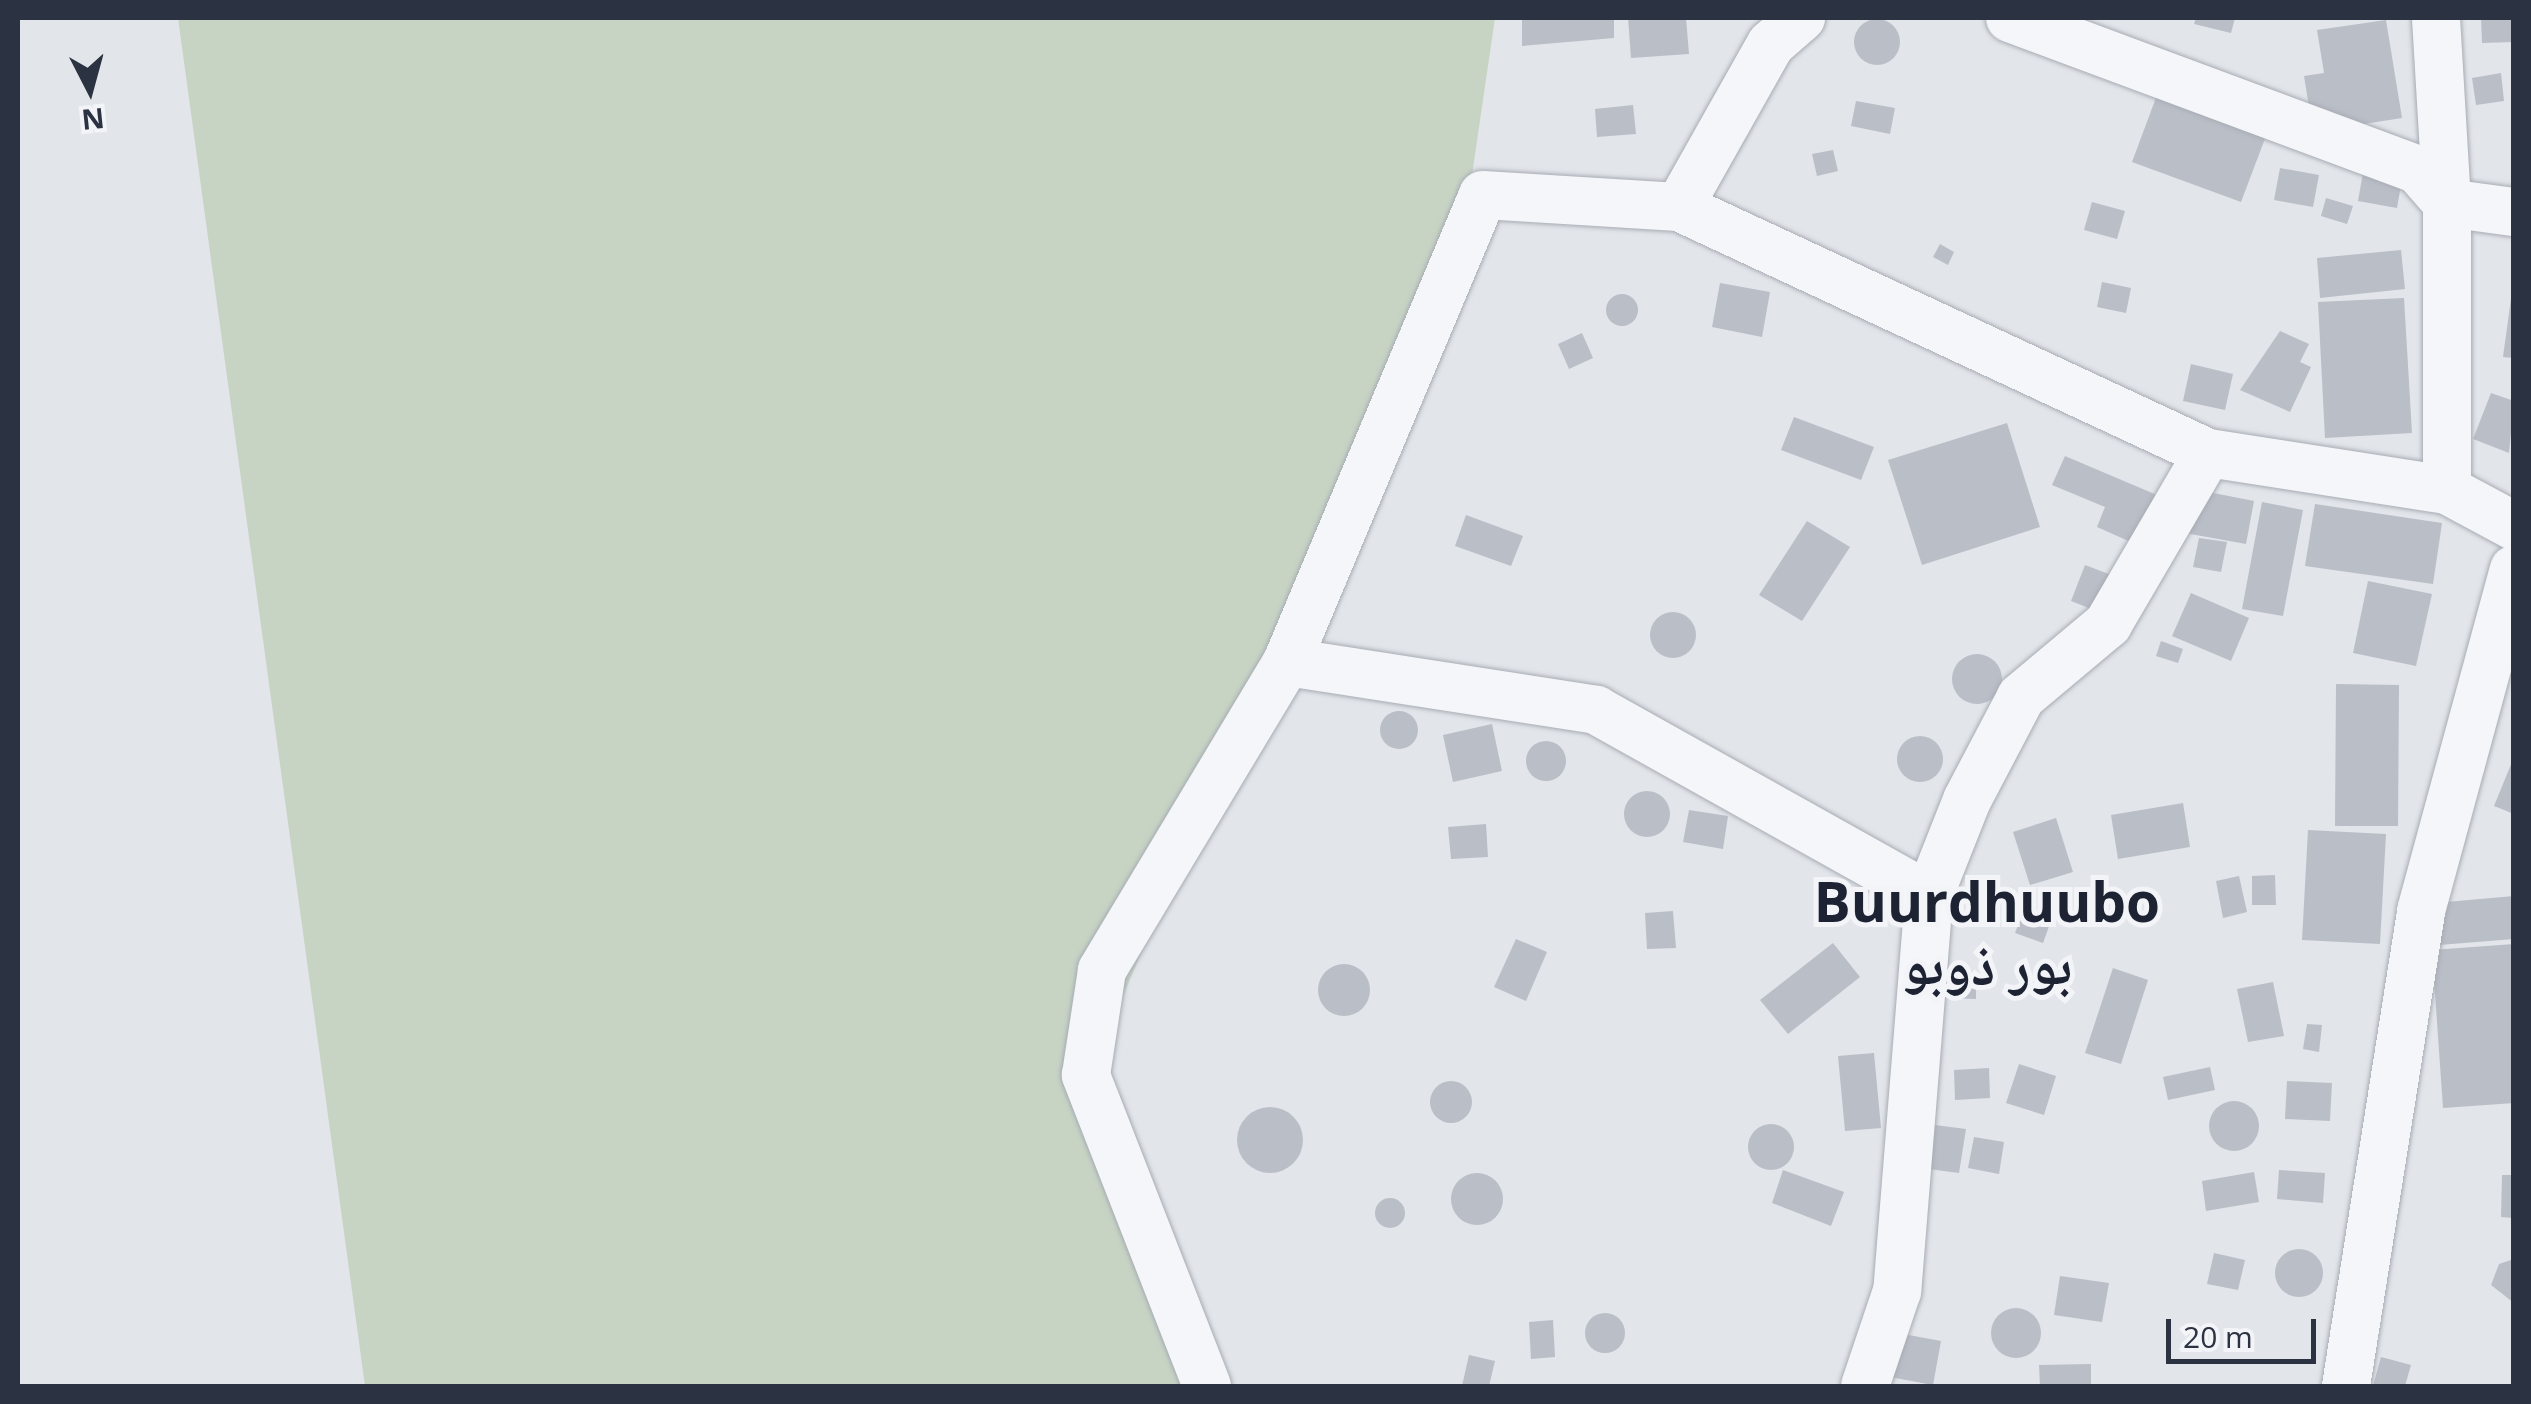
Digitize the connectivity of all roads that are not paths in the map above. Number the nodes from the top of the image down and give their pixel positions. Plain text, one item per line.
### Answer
1 (1801, 18) edge
2 (2010, 18) edge
3 (2436, 18) edge
4 (2447, 203) junction
5 (1679, 207) junction
6 (2514, 212) edge
7 (2208, 453) junction
8 (2448, 490) junction
9 (2514, 526) edge
10 (2514, 568) edge
11 (1288, 662) junction
12 (1928, 896) junction
13 (1207, 1386) edge
14 (1865, 1386) edge
15 (2346, 1386) edge

1 - 5 street
2 - 4 street
3 - 4 street
4 - 6 street
4 - 8 street
5 - 7 street
5 - 11 street
7 - 8 street
7 - 12 street
8 - 9 street
10 - 15 street
11 - 12 street
11 - 13 street
12 - 14 street

